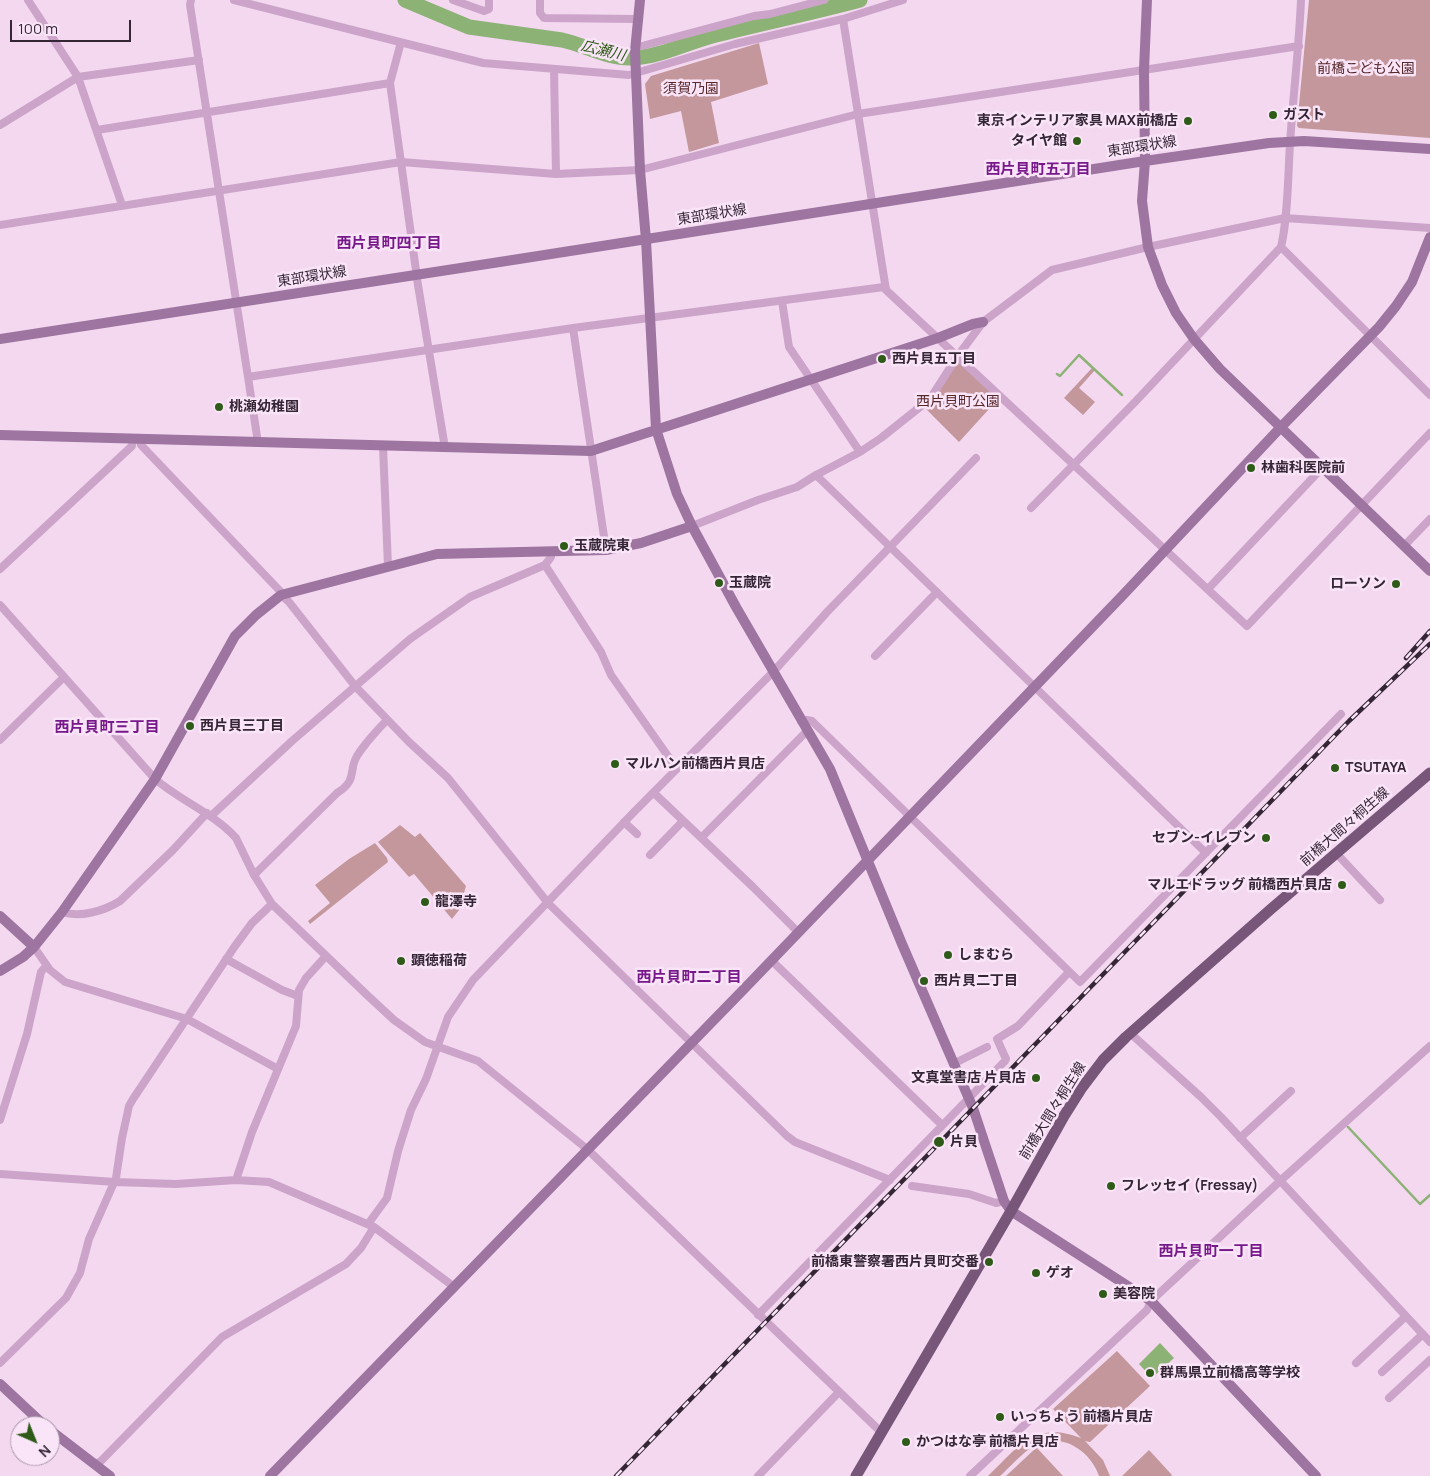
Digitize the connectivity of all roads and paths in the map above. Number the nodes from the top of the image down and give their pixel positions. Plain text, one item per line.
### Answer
1 (28, 0) edge
2 (191, 0) edge
3 (234, 0) edge
4 (453, 0) edge
5 (489, 0) edge
6 (540, 0) edge
7 (640, 0) edge
8 (824, 0) edge
9 (903, 0) edge
10 (1147, 0) edge
11 (1301, 0) edge
12 (637, 19) junction
13 (843, 19) junction
14 (401, 42) junction
15 (1299, 46) junction
16 (639, 49) junction
17 (199, 60) junction
18 (636, 69) junction
19 (554, 70) junction
20 (1144, 70) junction
21 (78, 77) junction
22 (390, 83) junction
23 (208, 112) junction
24 (858, 114) junction
25 (0, 125) edge
26 (97, 130) junction
27 (1290, 141) junction
28 (1430, 149) edge
29 (1144, 161) junction
30 (401, 162) junction
31 (640, 170) junction
32 (556, 174) junction
33 (220, 191) junction
34 (872, 204) junction
35 (122, 206) junction
36 (1285, 218) junction
37 (0, 225) edge
38 (1430, 228) edge
39 (1430, 237) edge
40 (646, 240) junction
41 (1148, 246) junction
42 (1281, 247) junction
43 (418, 275) junction
44 (884, 288) junction
45 (782, 301) junction
46 (236, 303) junction
47 (650, 317) junction
48 (983, 322) junction
49 (573, 328) junction
50 (1372, 335) junction
51 (938, 338) junction
52 (1194, 338) junction
53 (0, 339) edge
54 (429, 350) junction
55 (957, 357) junction
56 (248, 378) junction
57 (811, 380) junction
58 (1430, 395) edge
59 (1281, 427) junction
60 (656, 429) junction
61 (1430, 433) edge
62 (0, 435) edge
63 (137, 439) junction
64 (258, 443) junction
65 (383, 446) junction
66 (445, 448) junction
67 (591, 451) junction
68 (860, 452) junction
69 (976, 458) dead end
70 (1073, 463) junction
71 (1322, 468) junction
72 (816, 475) junction
73 (1361, 506) junction
74 (1031, 508) dead end
75 (1430, 519) edge
76 (692, 526) junction
77 (1404, 546) junction
78 (890, 547) junction
79 (1166, 549) junction
80 (606, 550) junction
81 (549, 551) junction
82 (545, 565) junction
83 (388, 566) junction
84 (0, 569) edge
85 (1430, 571) edge
86 (1208, 589) junction
87 (937, 592) junction
88 (281, 595) junction
89 (0, 605) edge
90 (875, 656) dead end
91 (774, 671) junction
92 (64, 677) junction
93 (355, 686) junction
94 (1034, 687) junction
95 (1341, 714) dead end
96 (387, 720) junction
97 (802, 722) junction
98 (808, 730) junction
99 (0, 740) edge
100 (677, 769) junction
101 (1430, 773) edge
102 (155, 780) junction
103 (654, 793) junction
104 (209, 815) junction
105 (910, 817) junction
106 (683, 821) junction
107 (624, 822) junction
108 (637, 834) dead end
109 (702, 838) junction
110 (1206, 853) junction
111 (1337, 854) junction
112 (650, 855) dead end
113 (868, 859) junction
114 (254, 875) junction
115 (1380, 900) dead end
116 (548, 903) junction
117 (272, 904) junction
118 (62, 912) junction
119 (0, 916) edge
120 (798, 932) junction
121 (34, 947) junction
122 (326, 956) junction
123 (226, 959) junction
124 (771, 960) junction
125 (46, 966) junction
126 (0, 972) edge
127 (1069, 972) junction
128 (298, 996) junction
129 (186, 1018) junction
130 (1130, 1033) junction
131 (690, 1043) junction
132 (1430, 1046) edge
133 (437, 1047) junction
134 (987, 1047) dead end
135 (953, 1064) junction
136 (278, 1069) junction
137 (1291, 1091) dead end
138 (968, 1098) junction
139 (0, 1120) edge
140 (942, 1125) junction
141 (1240, 1138) junction
142 (587, 1149) junction
143 (0, 1177) edge
144 (236, 1180) junction
145 (890, 1180) junction
146 (1280, 1181) junction
147 (115, 1182) junction
148 (912, 1186) dead end
149 (1008, 1206) junction
150 (371, 1225) junction
151 (453, 1286) junction
152 (1151, 1301) junction
153 (758, 1315) junction
154 (1406, 1316) junction
155 (1422, 1334) junction
156 (1430, 1342) edge
157 (1430, 1360) edge
158 (0, 1363) edge
159 (1356, 1363) dead end
160 (1382, 1372) dead end
161 (0, 1384) edge
162 (840, 1392) junction
163 (1389, 1398) dead end
164 (35, 1416) edge
165 (881, 1432) junction
166 (60, 1438) edge
167 (95, 1464) junction
168 (110, 1476) edge
169 (270, 1476) edge
170 (758, 1476) edge
171 (856, 1476) edge
172 (970, 1476) edge
173 (1316, 1476) edge

1 - 21 street
2 - 17 street
3 - 14 street
4 - 5 street
6 - 12 street
7 - 12 street
8 - 16 street
9 - 13 street
10 - 20 street
11 - 15 street
12 - 16 street
13 - 18 street
13 - 24 street
14 - 19 street
14 - 22 street
15 - 20 street
15 - 27 street
16 - 18 street
17 - 21 street
17 - 23 street
18 - 19 street
18 - 31 street
19 - 32 street
20 - 24 street
20 - 29 street
21 - 25 street
21 - 26 street
22 - 23 street
22 - 30 street
23 - 26 street
23 - 33 street
24 - 31 street
24 - 34 street
26 - 35 street
27 - 28 street, 東部環状線
27 - 29 street, 東部環状線
27 - 36 street
29 - 34 street, 東部環状線
29 - 41 street
30 - 32 street
30 - 33 street
30 - 43 street
31 - 32 street
31 - 40 street
33 - 35 street
33 - 46 street
34 - 40 street, 東部環状線
34 - 44 street
35 - 37 street
36 - 38 street
36 - 41 street
36 - 42 street
39 - 50 street
40 - 43 street, 東部環状線
40 - 47 street
41 - 48 street
41 - 52 street
42 - 50 street
42 - 52 street
43 - 46 street, 東部環状線
43 - 54 street
44 - 45 street
44 - 51 street
45 - 47 street
45 - 57 street
46 - 53 street, 東部環状線
46 - 56 street
47 - 49 street
47 - 60 street
48 - 51 street
48 - 55 street
49 - 54 street
49 - 67 street
50 - 58 street
50 - 59 street
51 - 55 street
51 - 57 street
52 - 59 street
52 - 70 street
54 - 56 street
54 - 66 street
55 - 68 street
55 - 70 street
56 - 64 street
57 - 60 street
57 - 68 street
59 - 71 street
59 - 79 street
60 - 67 street
60 - 76 street
61 - 73 street
62 - 63 street
63 - 64 street
63 - 84 street
63 - 88 street
64 - 65 street
65 - 66 street
65 - 83 street
66 - 67 street
67 - 80 street
68 - 72 street
69 - 78 street
70 - 74 street
70 - 79 street
71 - 73 street
71 - 86 street
72 - 76 street
72 - 78 street
73 - 77 street
73 - 86 street
75 - 77 street
76 - 80 street
76 - 91 street
77 - 85 street
78 - 87 street
78 - 91 street
79 - 86 street
79 - 94 street
80 - 81 street
81 - 82 street
81 - 83 street
82 - 93 street
82 - 100 street
83 - 88 street
87 - 90 street
87 - 94 street
88 - 93 street
88 - 102 street
89 - 92 street
91 - 97 street
91 - 100 street
92 - 99 street
92 - 102 street
93 - 96 street
93 - 104 street
94 - 105 street
94 - 110 street
95 - 110 street
96 - 114 street
96 - 116 street
97 - 98 street
97 - 105 street
98 - 109 street
98 - 113 street
100 - 103 street
101 - 111 main road, 前橋大間々桐生線
102 - 104 street
102 - 118 street
103 - 106 street
103 - 107 street
104 - 114 street
104 - 118 street
105 - 113 street
105 - 127 street
106 - 109 street
106 - 112 street
107 - 108 street
107 - 116 street
109 - 120 street
110 - 127 street
111 - 115 street
111 - 130 main road, 前橋大間々桐生線
113 - 120 street
113 - 135 street
114 - 117 street
116 - 131 street
116 - 133 street
117 - 122 street
117 - 123 street
118 - 121 street
119 - 121 street
120 - 124 street
121 - 125 street
121 - 126 street
122 - 128 street
122 - 133 street
123 - 128 street
123 - 129 street
124 - 131 street
124 - 140 street
125 - 129 street
125 - 139 street
127 - 138 street
128 - 136 street
129 - 136 street
129 - 147 street
130 - 141 street
130 - 149 main road, 前橋大間々桐生線
131 - 142 street
131 - 145 street
132 - 146 street
133 - 142 street
133 - 150 street
134 - 135 street
135 - 138 street
136 - 144 street
137 - 141 street
138 - 140 street
138 - 149 street
140 - 145 street
141 - 146 street
142 - 151 street
142 - 153 street
143 - 147 street
144 - 147 street
144 - 150 street
145 - 153 street
146 - 152 street
146 - 154 street
147 - 158 street
148 - 149 street
149 - 152 street
149 - 165 main road, 前橋大間々桐生線
150 - 151 street
150 - 167 street
151 - 169 street
152 - 172 street
152 - 173 street
153 - 162 street
154 - 155 street
154 - 159 street
155 - 156 street
155 - 160 street
157 - 163 street
161 - 164 street
162 - 165 street
162 - 170 street
165 - 171 main road, 前橋大間々桐生線
166 - 167 street
167 - 168 street

